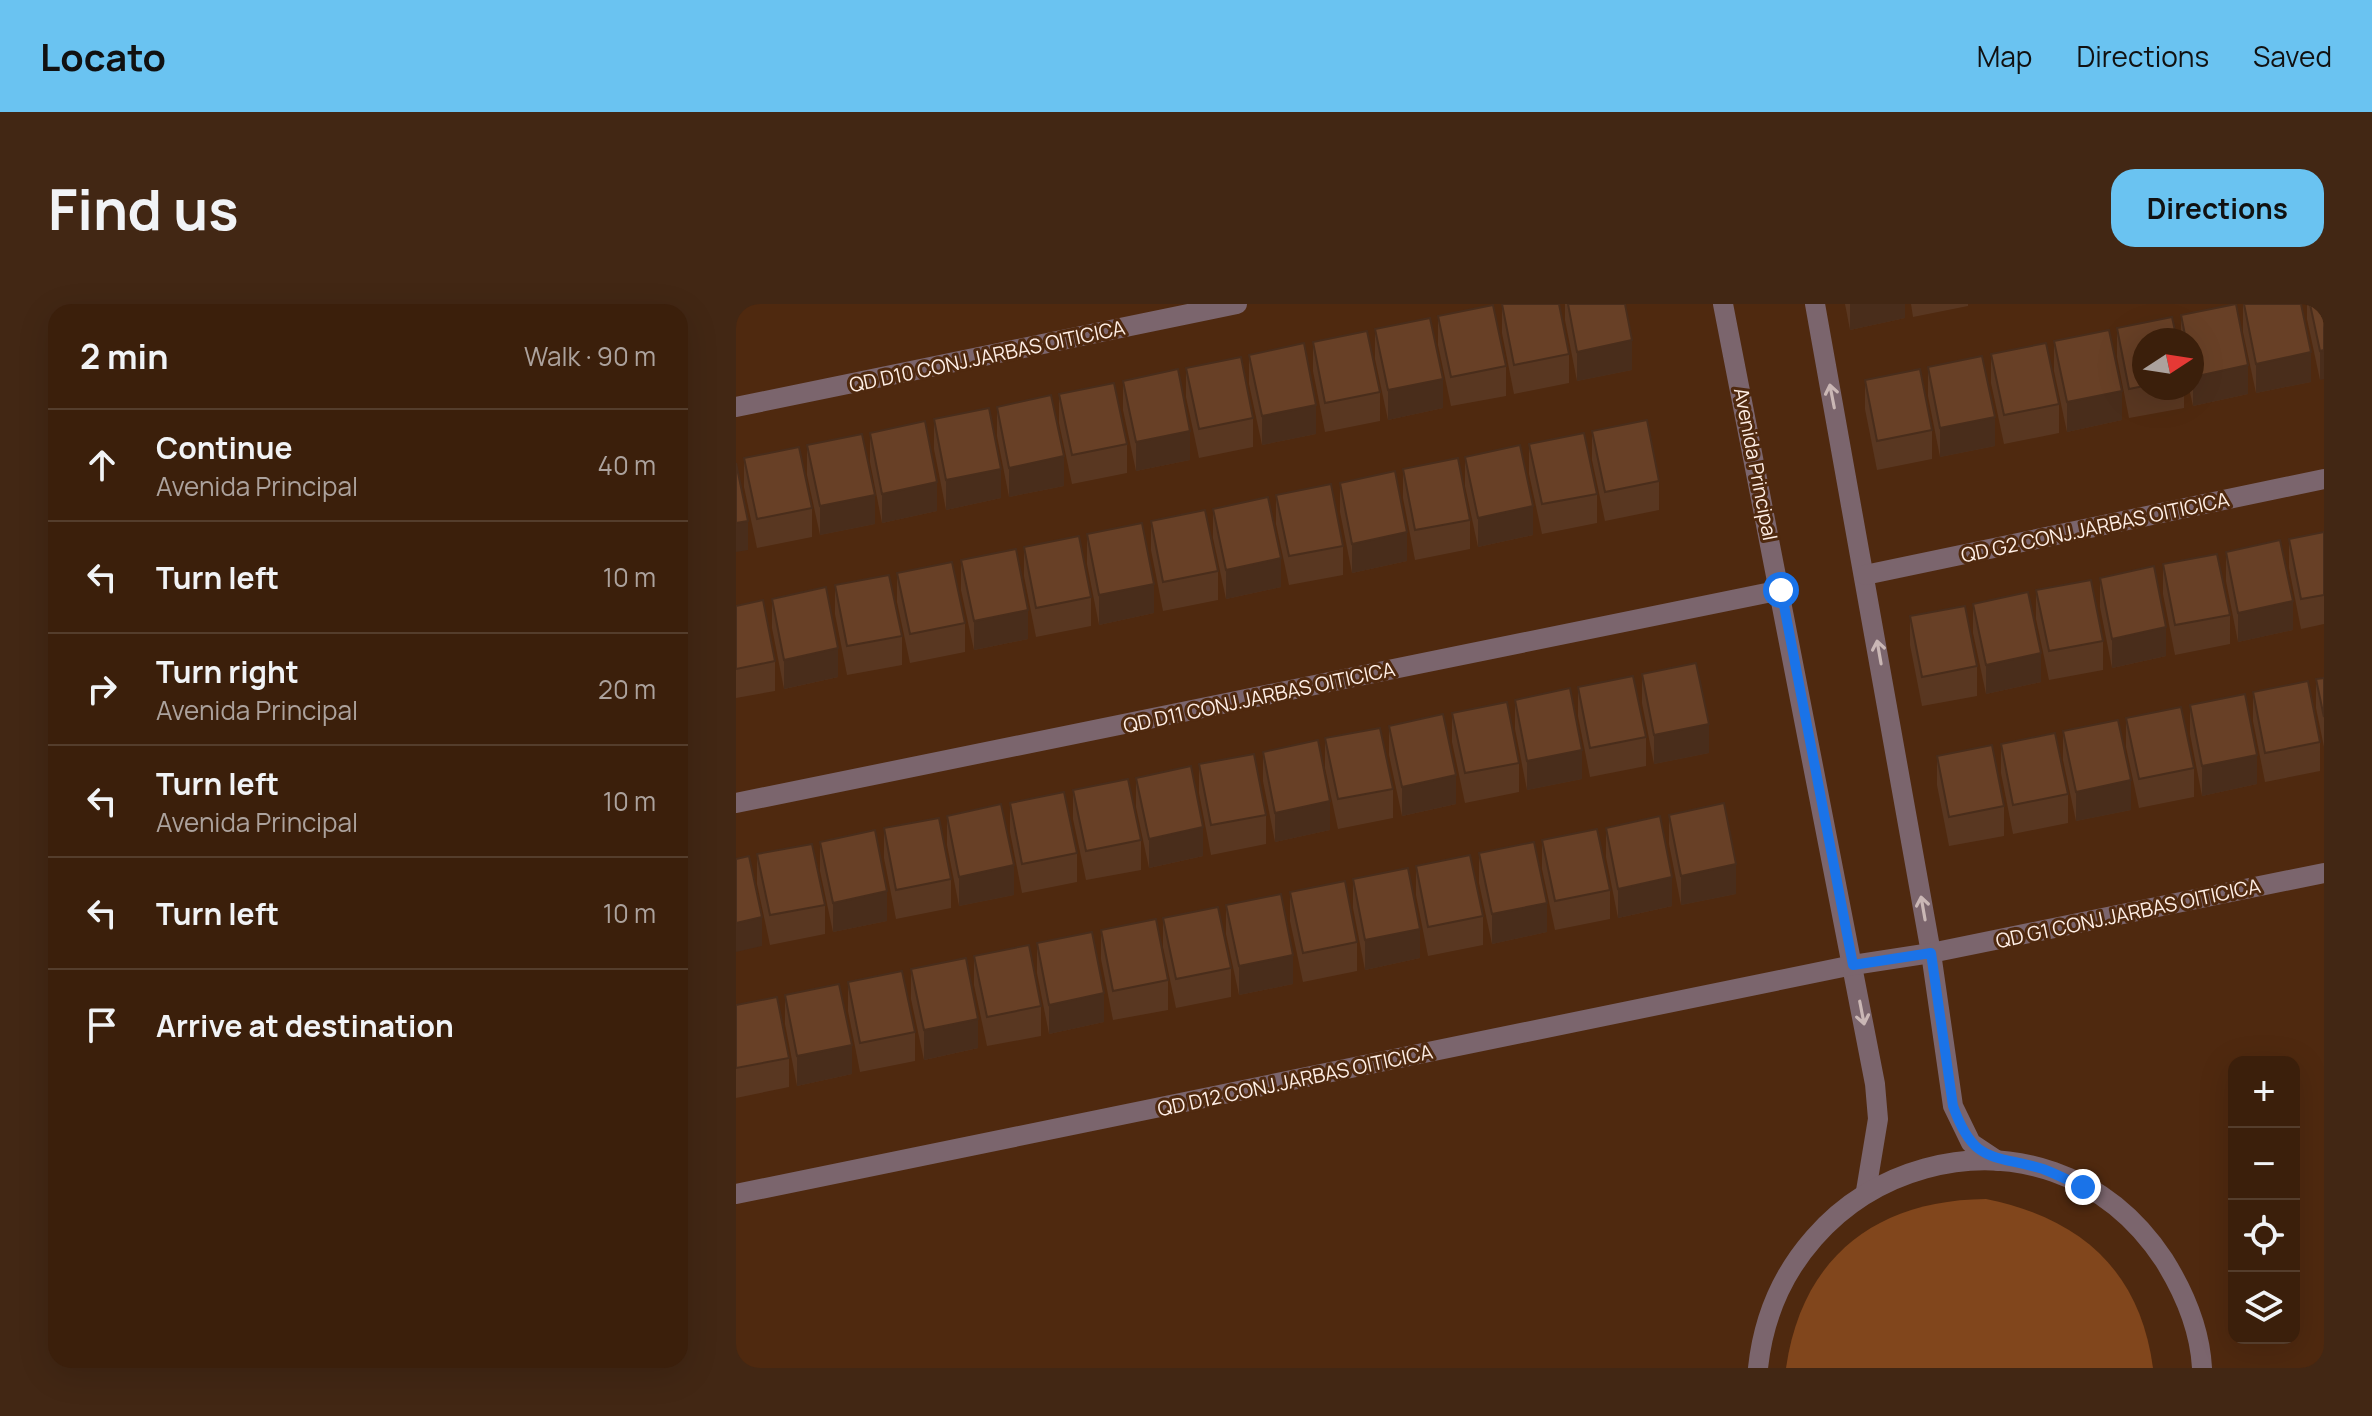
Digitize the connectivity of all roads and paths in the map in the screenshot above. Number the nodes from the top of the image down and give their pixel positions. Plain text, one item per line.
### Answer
1 (1237, 304) edge
2 (1723, 304) edge
3 (1815, 304) edge
4 (736, 407) edge
5 (2324, 479) edge
6 (1865, 575) junction
7 (1781, 590) junction
8 (736, 803) edge
9 (2324, 873) edge
10 (1931, 953) junction
11 (1853, 965) junction
12 (1998, 1161) junction
13 (1866, 1191) junction
14 (736, 1194) edge
15 (1758, 1368) edge
16 (2202, 1368) edge

1 - 4 street, QD D10 CONJ.JARBAS OITICICA
2 - 7 street, Avenida Principal
6 -> 3 street
5 - 6 street, QD G2 CONJ.JARBAS OITICICA
10 -> 6 street
7 - 8 street, QD D11 CONJ.JARBAS OITICICA
7 - 11 street, Avenida Principal
9 - 10 street, QD G1 CONJ.JARBAS OITICICA
10 - 11 street, QD G1 CONJ.JARBAS OITICICA
10 - 12 street
11 -> 13 street, Avenida Principal
11 - 14 street, QD D12 CONJ.JARBAS OITICICA
12 - 13 street
12 - 16 street
13 - 15 street

